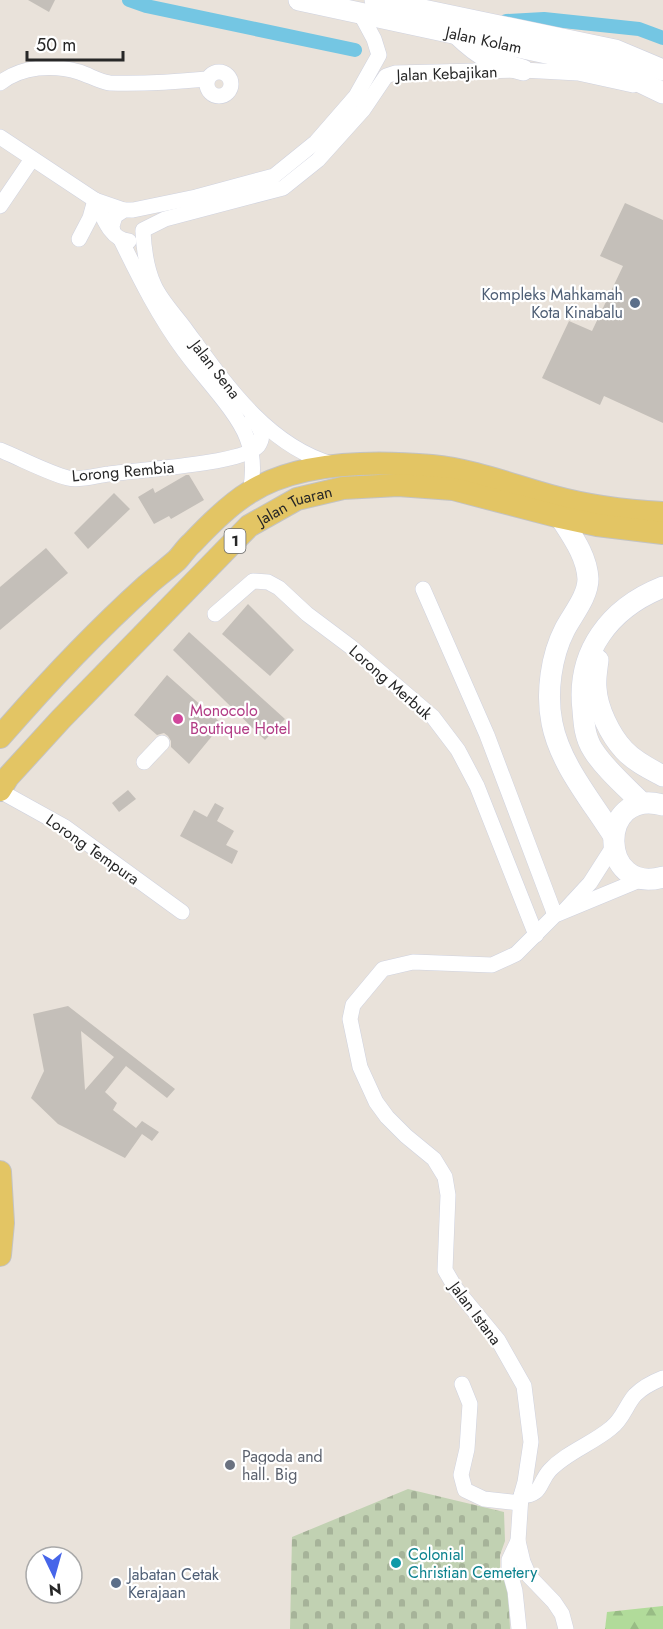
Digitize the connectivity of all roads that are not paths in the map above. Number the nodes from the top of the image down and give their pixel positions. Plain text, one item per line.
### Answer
1 (299, 0) edge
2 (368, 7) edge
3 (421, 10) junction
4 (452, 17) edge
5 (492, 41) junction
6 (523, 70) junction
7 (663, 70) edge
8 (207, 80) dead end
9 (0, 83) edge
10 (663, 93) edge
11 (0, 137) edge
12 (32, 159) junction
13 (318, 160) junction
14 (282, 171) junction
15 (95, 200) junction
16 (0, 206) edge
17 (128, 210) junction
18 (165, 219) junction
19 (143, 231) junction
20 (114, 233) junction
21 (145, 253) junction
22 (242, 403) junction
23 (0, 450) edge
24 (250, 452) junction
25 (339, 466) junction
26 (250, 492) junction
27 (663, 513) edge
28 (560, 517) junction
29 (663, 533) edge
30 (663, 587) edge
31 (423, 589) dead end
32 (215, 614) dead end
33 (607, 624) junction
34 (0, 737) edge
35 (162, 743) dead end
36 (144, 762) dead end
37 (663, 776) edge
38 (0, 791) edge
39 (653, 804) edge
40 (613, 841) junction
41 (653, 878) edge
42 (182, 912) dead end
43 (559, 913) junction
44 (536, 935) junction
45 (0, 1172) edge
46 (2, 1201) edge
47 (0, 1256) edge
48 (663, 1378) edge
49 (462, 1384) dead end
50 (520, 1499) junction
51 (518, 1541) junction
52 (519, 1629) edge
53 (566, 1629) edge

1 - 2 main road, Jalan Kolam
2 - 3 main road, Jalan Kolam
2 - 4 main road, Jalan Kolam
2 - 14 street, Jalan Kebajikan
3 - 4 main road, Jalan Kolam
3 - 5 main road
4 - 5 main road, Jalan Kolam
4 - 6 main road
4 - 7 main road, Jalan Kolam
5 - 10 main road, Jalan Kolam
6 - 10 street, Jalan Kebajikan
6 - 13 street, Jalan Kebajikan
8 - 9 street
11 - 12 street
12 - 15 street
12 - 16 street
13 - 14 street
13 - 18 street, Jalan Kebajikan
14 - 17 street, Jalan Kebajikan
15 - 17 street
15 - 20 street, Jalan Sena
15 - 20 street
17 - 19 street, Jalan Sena
17 - 20 street
18 - 19 street, Jalan Kebajikan
18 - 21 street
19 - 20 street
19 - 21 street, Jalan Sena
20 - 24 street, Jalan Sena
21 - 22 street, Jalan Sena
22 - 24 street
22 - 25 street, Jalan Sena
23 - 24 street, Lorong Rembia
24 - 26 street, Jalan Sena
25 - 26 main road, Jalan Tuaran / 1
25 - 27 main road, Jalan Tuaran / 1
26 - 34 main road, Jalan Tuaran / 1
28 - 29 main road, Jalan Tuaran / 1
28 - 38 main road, Jalan Tuaran / 1
28 - 40 main road
30 - 33 main road
31 - 43 street
32 - 44 street, Lorong Merbuk
33 - 37 main road
33 - 39 main road
35 - 36 street
38 - 42 street, Lorong Tempura
39 - 40 main road
40 - 41 main road
40 - 43 street, Jalan Istana
41 - 43 street, Jalan Istana
43 - 44 street, Jalan Istana
44 - 50 street, Jalan Istana
45 - 46 main road
46 - 47 main road
48 - 50 street
49 - 50 street
50 - 51 street, Jalan Istana
51 - 52 street
51 - 53 street, Jalan Istana

